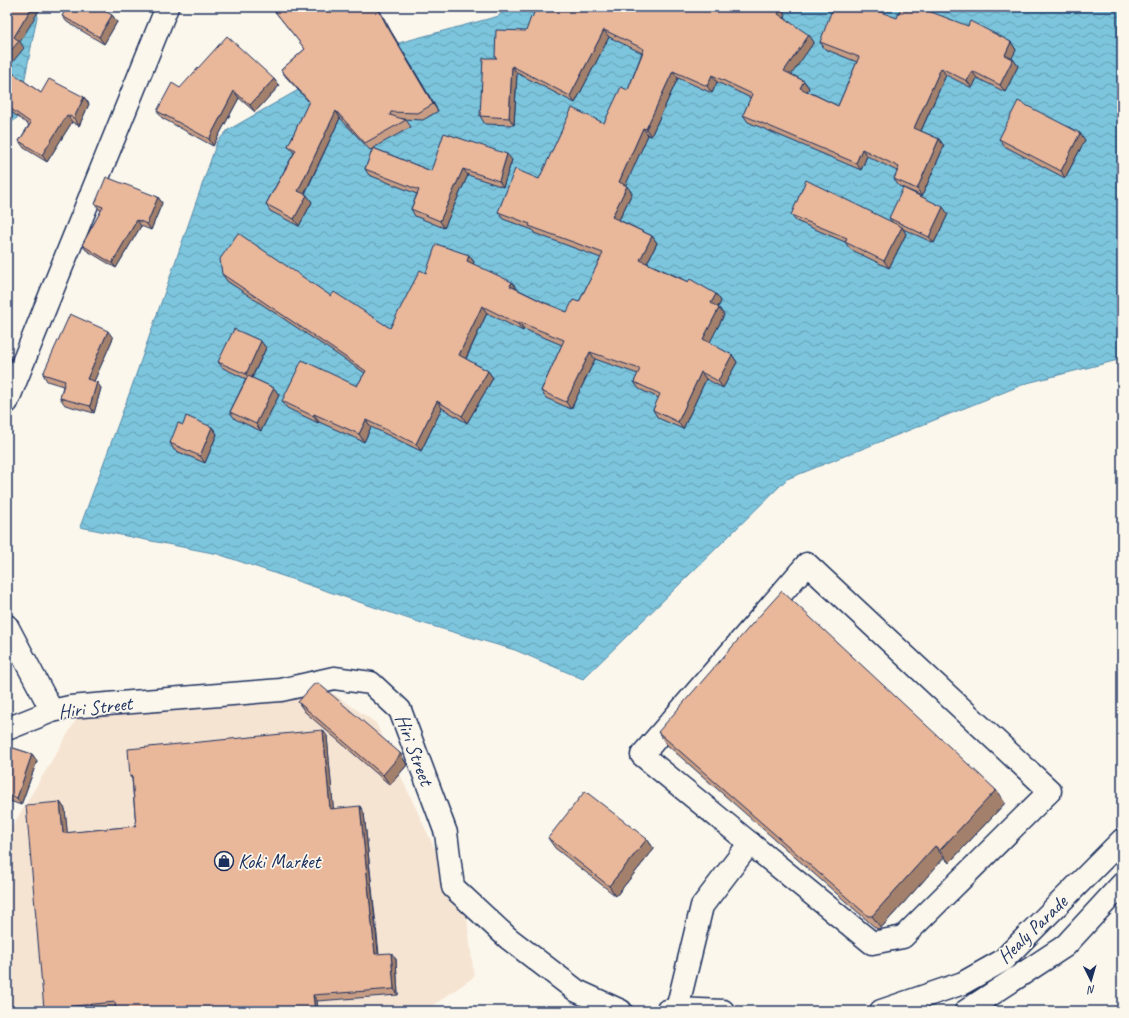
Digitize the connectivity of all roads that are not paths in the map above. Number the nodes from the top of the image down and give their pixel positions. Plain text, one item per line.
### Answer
1 (167, 7) edge
2 (7, 402) edge
3 (7, 626) edge
4 (52, 711) junction
5 (7, 728) edge
6 (1122, 840) edge
7 (750, 843) junction
8 (1122, 884) edge
9 (672, 1010) edge
10 (621, 1011) edge
11 (723, 1011) edge
12 (881, 1011) edge
13 (966, 1011) edge

1 - 2 main road
3 - 4 main road
4 - 5 main road, Hiri Street
4 - 10 main road, Hiri Street
6 - 12 main road, Healy Parade
7 - 7 main road
7 - 9 main road
8 - 13 main road, Healy Parade
9 - 11 main road

